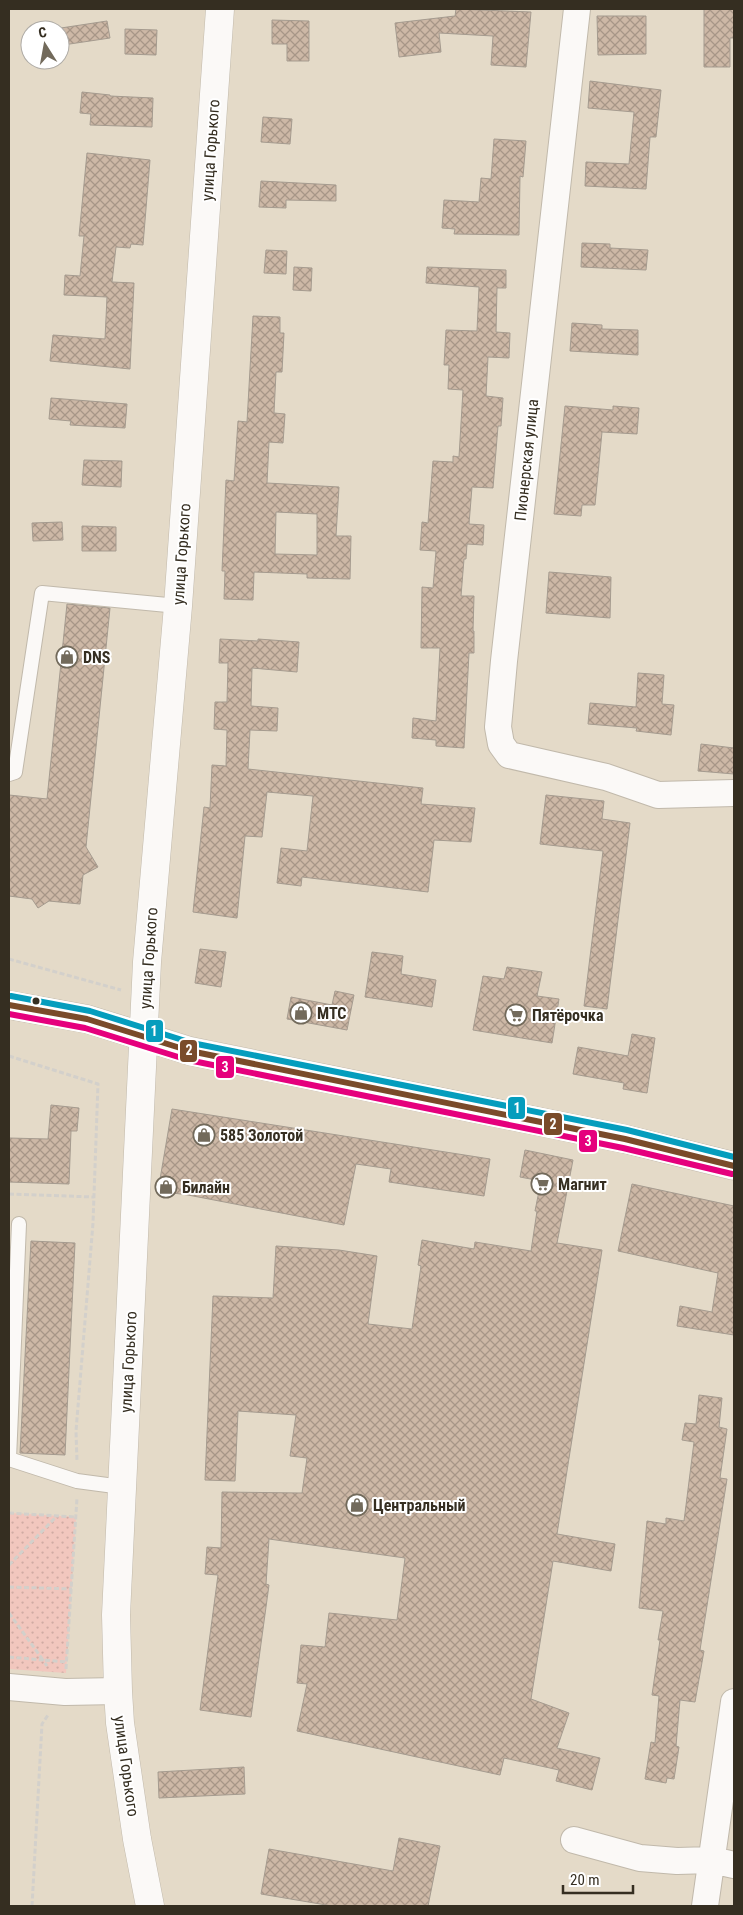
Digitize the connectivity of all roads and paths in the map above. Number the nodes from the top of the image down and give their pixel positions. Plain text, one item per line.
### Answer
1 (220, 9) edge
2 (577, 9) edge
3 (178, 606) junction
4 (9, 774) edge
5 (734, 792) edge
6 (9, 959) edge
7 (145, 996) junction
8 (9, 1005) edge
9 (143, 1036) junction
10 (9, 1056) edge
11 (734, 1166) edge
12 (9, 1194) edge
13 (94, 1198) junction
14 (19, 1224) dead end
15 (76, 1481) junction
16 (122, 1487) junction
17 (9, 1513) edge
18 (57, 1516) junction
19 (76, 1517) junction
20 (9, 1564) edge
21 (9, 1587) edge
22 (72, 1589) junction
23 (9, 1613) edge
24 (67, 1662) junction
25 (9, 1687) edge
26 (65, 1692) junction
27 (118, 1692) junction
28 (734, 1702) edge
29 (574, 1840) dead end
30 (723, 1862) edge
31 (32, 1906) edge
32 (150, 1906) edge
33 (705, 1906) edge

1 - 3 street, улица Горького
2 - 5 street, Пионерская улица
3 - 4 lane
3 - 7 street, улица Горького
6 - 7 path
7 - 9 street, улица Горького
8 - 9 street
9 - 11 street
9 - 16 street, улица Горького
10 - 13 path
12 - 13 path
13 - 15 path
14 - 15 lane
15 - 16 lane
15 - 19 path
16 - 27 street, улица Горького
17 - 18 path
18 - 19 path
18 - 20 path
19 - 22 path
21 - 22 path
22 - 24 path
23 - 24 path
24 - 26 path
25 - 26 street
26 - 27 street
26 - 31 path
27 - 32 street, улица Горького
28 - 30 street
29 - 30 street
30 - 33 street

